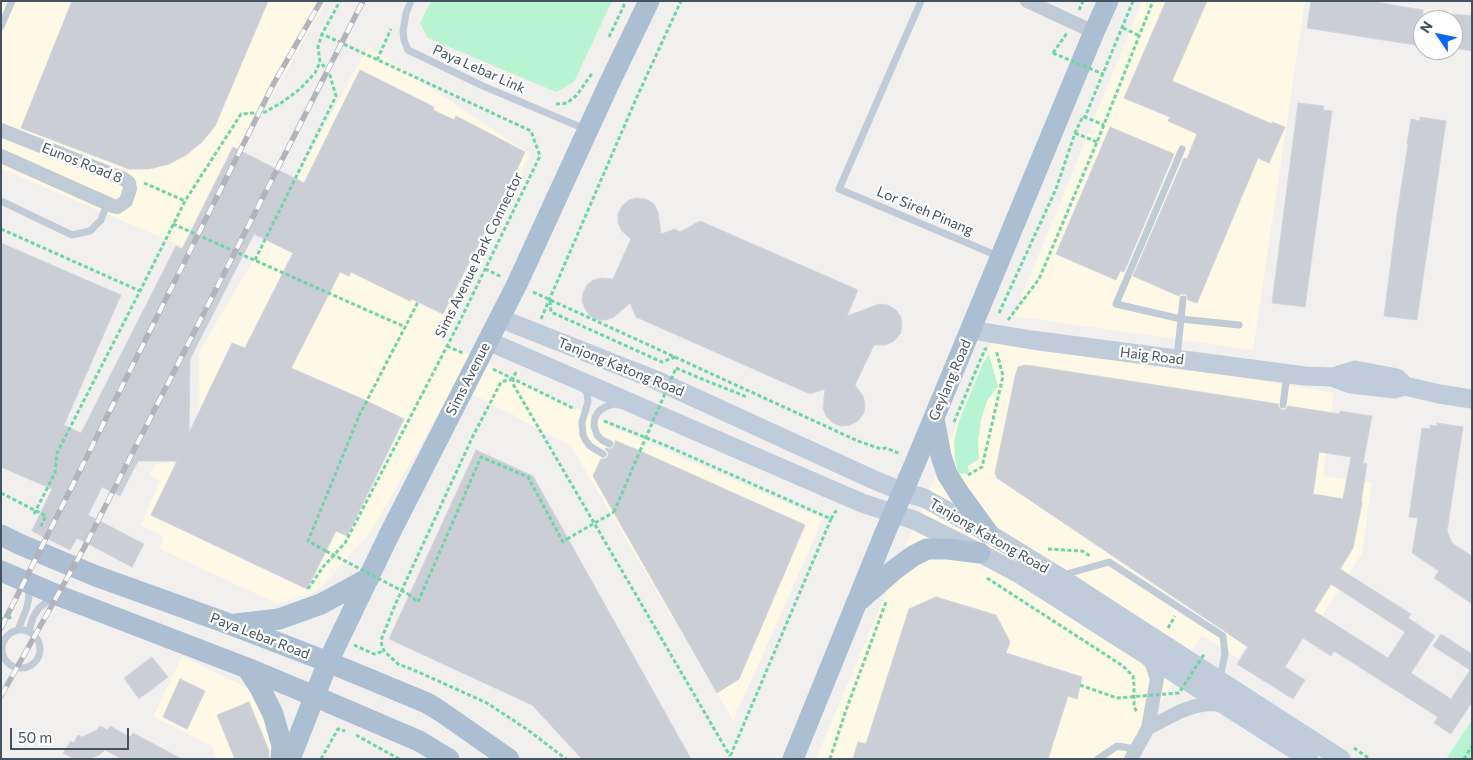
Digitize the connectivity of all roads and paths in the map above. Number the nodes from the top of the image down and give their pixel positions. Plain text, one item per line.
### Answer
1 (12, 1) edge
2 (340, 1) edge
3 (411, 1) edge
4 (626, 1) edge
5 (649, 1) edge
6 (681, 1) edge
7 (920, 1) edge
8 (1027, 1) edge
9 (1108, 1) edge
10 (1133, 1) edge
11 (1154, 1) edge
12 (1074, 23) junction
13 (1, 26) edge
14 (1123, 28) junction
15 (1094, 32) junction
16 (322, 34) junction
17 (1120, 35) junction
18 (1140, 36) junction
19 (607, 42) dead end
20 (320, 62) junction
21 (596, 66) dead end
22 (1103, 74) junction
23 (555, 104) dead end
24 (1085, 117) junction
25 (1104, 125) junction
26 (1, 130) edge
27 (588, 130) junction
28 (1075, 133) junction
29 (1097, 142) junction
30 (1182, 149) dead end
31 (1, 156) edge
32 (1, 201) edge
33 (107, 204) junction
34 (173, 224) junction
35 (1, 229) edge
36 (1000, 258) junction
37 (255, 260) junction
38 (140, 291) junction
39 (1183, 298) dead end
40 (550, 300) junction
41 (418, 302) dead end
42 (499, 318) junction
43 (1181, 319) junction
44 (1238, 325) dead end
45 (405, 327) junction
46 (972, 330) junction
47 (488, 341) junction
48 (995, 347) dead end
49 (675, 357) junction
50 (1177, 359) junction
51 (1287, 373) junction
52 (563, 374) junction
53 (723, 379) junction
54 (720, 386) junction
55 (747, 396) dead end
56 (1472, 399) edge
57 (1283, 405) dead end
58 (652, 412) junction
59 (934, 418) junction
60 (610, 444) dead end
61 (667, 446) dead end
62 (886, 448) dead end
63 (603, 454) dead end
64 (967, 476) dead end
65 (903, 492) junction
66 (1, 493) edge
67 (35, 512) junction
68 (894, 513) junction
69 (40, 528) dead end
70 (988, 533) junction
71 (1, 535) edge
72 (980, 553) junction
73 (1, 571) edge
74 (984, 576) dead end
75 (1058, 576) junction
76 (369, 578) junction
77 (28, 582) junction
78 (304, 593) dead end
79 (889, 594) dead end
80 (57, 595) junction
81 (857, 603) junction
82 (232, 624) junction
83 (18, 630) junction
84 (30, 631) junction
85 (1136, 647) junction
86 (1205, 653) dead end
87 (328, 662) junction
88 (248, 668) junction
89 (1219, 681) junction
90 (1080, 685) dead end
91 (314, 696) junction
92 (1225, 705) junction
93 (1148, 728) junction
94 (1472, 746) edge
95 (1134, 754) edge
96 (729, 757) edge
97 (281, 759) edge
98 (290, 759) edge
99 (321, 759) edge
100 (399, 759) edge
101 (449, 759) edge
102 (508, 759) edge
103 (566, 759) edge
104 (793, 759) edge
105 (830, 759) edge
106 (1098, 759) edge
107 (1309, 759) edge
108 (1341, 759) edge
109 (1464, 759) edge

1 - 13 lane
2 - 16 path
3 - 27 lane, Paya Lebar Link
4 - 19 path
5 - 27 main road, Sims Avenue
6 - 40 path
7 - 36 lane, Lor Sireh Pinang
8 - 12 street
9 - 15 main road, Geylang Road
10 - 14 path
11 - 18 path
12 - 15 street
12 - 22 path, bridge
14 - 17 path
14 - 18 path
15 - 36 main road, Geylang Road
16 - 20 path
16 - 78 path, Sims Avenue Park Connector
17 - 22 path
17 - 24 path
18 - 25 path
20 - 34 path
20 - 37 path
21 - 23 path
22 - 24 path
24 - 25 path
24 - 28 path
25 - 29 path
26 - 33 street, Eunos Road 8
27 - 42 main road, Sims Avenue
28 - 29 path
28 - 29 path
30 - 43 lane
31 - 33 street, Eunos Road 8
32 - 33 lane
34 - 37 path
34 - 38 path
35 - 38 path
36 - 46 main road, Geylang Road
37 - 45 path
38 - 67 path
39 - 43 lane
40 - 49 path
40 - 49 path
41 - 45 path, bridge
42 - 47 main road, Sims Avenue
42 - 65 main road, Tanjong Katong Road
43 - 44 lane
43 - 50 lane
45 - 54 path, bridge
46 - 50 main road, Haig Road
46 - 59 main road, Geylang Road
47 - 52 main road, Tanjong Katong Road
47 - 76 main road, Sims Avenue
48 - 64 path
49 - 53 path
50 - 51 main road, Haig Road
51 - 56 main road, Haig Road
51 - 57 lane
52 - 58 main road, Tanjong Katong Road
52 - 63 lane
53 - 54 path
53 - 62 path
54 - 55 path
58 - 60 lane
58 - 68 main road, Tanjong Katong Road
59 - 65 main road, Geylang Road
59 - 70 main road
61 - 96 path
65 - 68 main road, Geylang Road
65 - 70 main road, Tanjong Katong Road
66 - 67 path
67 - 69 path
68 - 72 main road, Tanjong Katong Road
68 - 81 main road, Geylang Road
70 - 75 main road, Tanjong Katong Road
71 - 82 main road, Paya Lebar Road
72 - 81 main road
72 - 85 main road, Tanjong Katong Road
73 - 77 main road
74 - 93 path
75 - 89 main road, Tanjong Katong Road
75 - 89 lane
76 - 82 main road
76 - 87 main road, Sims Avenue
77 - 80 main road
77 - 83 lane
79 - 105 path
80 - 84 lane
80 - 88 main road
81 - 104 main road, Geylang Road
82 - 87 main road, Paya Lebar Road
83 - 84 lane
83 - 84 lane
85 - 92 main road, Tanjong Katong Road
85 - 93 street
86 - 90 path, bridge
87 - 91 main road, Sims Avenue
87 - 102 main road, Paya Lebar Road
88 - 91 main road
88 - 97 main road
89 - 108 main road, Tanjong Katong Road
91 - 98 main road, Sims Avenue
91 - 101 main road
92 - 93 street
92 - 107 main road, Tanjong Katong Road
93 - 95 street
94 - 109 path
95 - 106 lane
96 - 103 path
99 - 100 path

